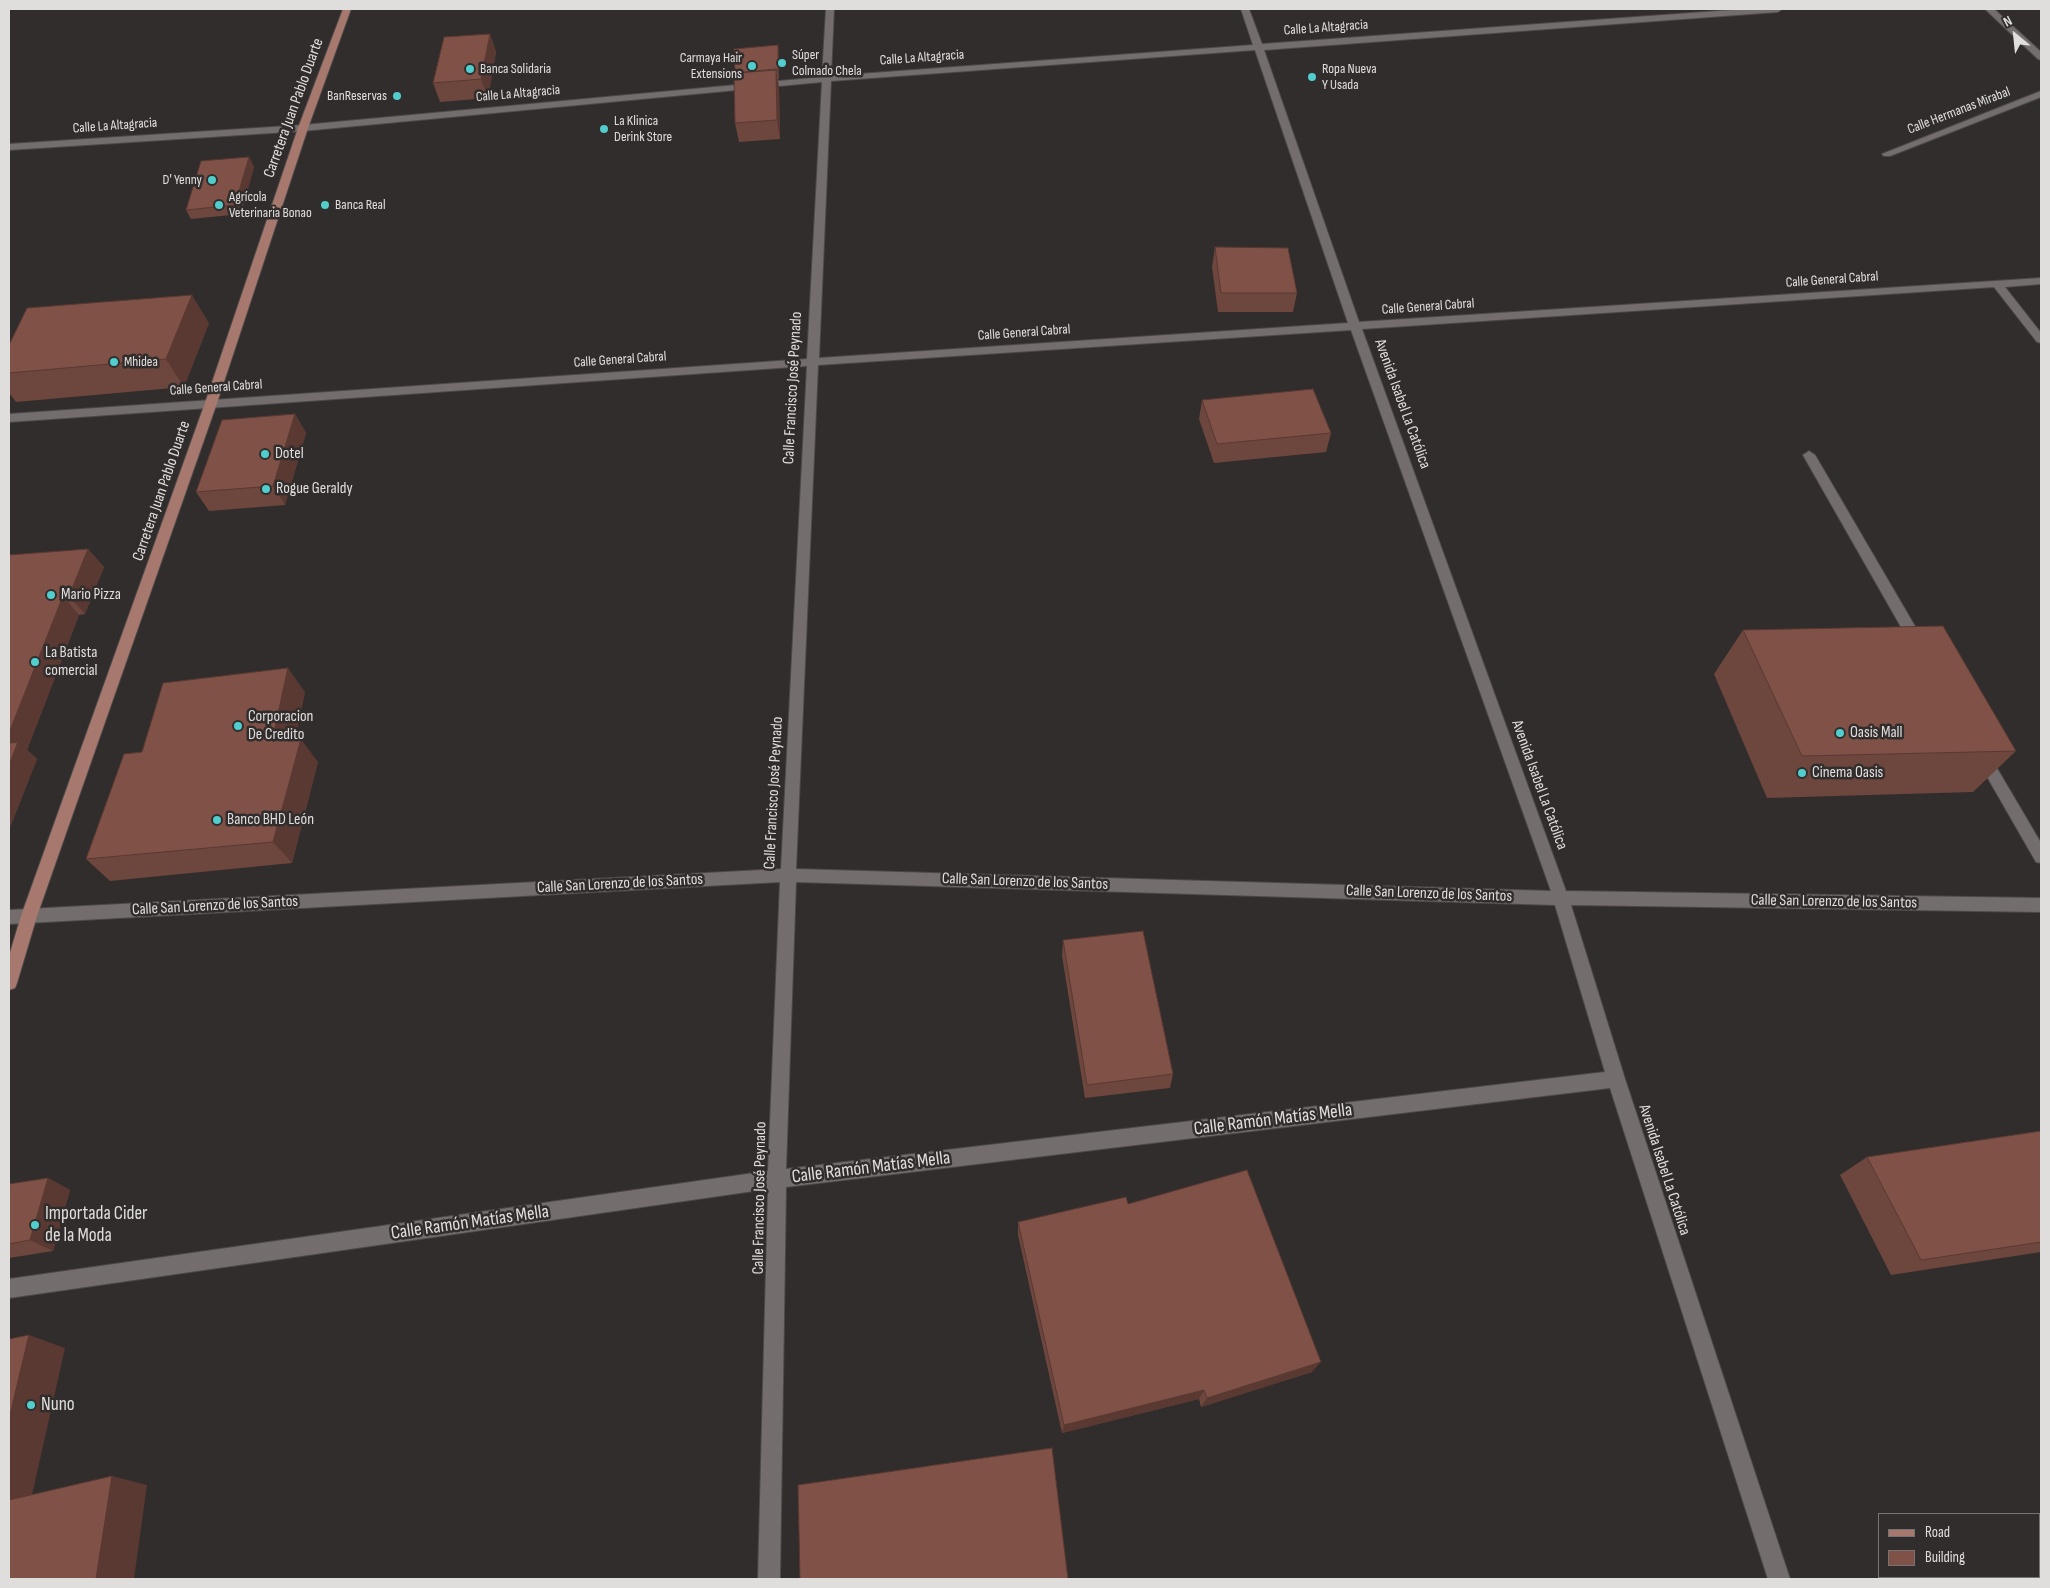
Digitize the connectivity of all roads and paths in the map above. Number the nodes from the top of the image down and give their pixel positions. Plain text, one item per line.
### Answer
1 (347, 9) edge
2 (830, 9) edge
3 (1245, 9) edge
4 (1778, 9) edge
5 (1989, 9) edge
6 (1257, 47) junction
7 (2041, 57) edge
8 (826, 79) junction
9 (2041, 94) edge
10 (303, 128) junction
11 (9, 147) edge
12 (1887, 154) dead end
13 (2041, 281) edge
14 (1997, 284) junction
15 (1355, 326) junction
16 (2041, 340) edge
17 (812, 362) junction
18 (211, 403) junction
19 (9, 418) edge
20 (1808, 455) dead end
21 (1922, 652) edge
22 (1977, 746) edge
23 (2041, 857) edge
24 (788, 875) junction
25 (1561, 898) junction
26 (2041, 906) edge
27 (29, 916) junction
28 (9, 917) edge
29 (9, 983) edge
30 (1616, 1079) junction
31 (777, 1179) junction
32 (9, 1289) edge
33 (769, 1579) edge
34 (1779, 1579) edge

1 - 10 main road, Carretera Juan Pablo Duarte
2 - 8 street, Calle Francisco José Peynado
3 - 6 street, Avenida Isabel La Católica
4 - 6 street, Calle La Altagracia
5 - 7 street
6 - 8 street, Calle La Altagracia
6 - 15 street, Avenida Isabel La Católica
8 - 10 street, Calle La Altagracia
8 - 17 street, Calle Francisco José Peynado
9 - 12 street, Calle Hermanas Mirabal
10 - 11 street, Calle La Altagracia
10 - 18 main road, Carretera Juan Pablo Duarte
13 - 14 street, Calle General Cabral
14 - 15 street, Calle General Cabral
14 - 16 street
15 - 17 street, Calle General Cabral
15 - 25 street, Avenida Isabel La Católica
17 - 18 street, Calle General Cabral
17 - 24 street, Calle Francisco José Peynado
18 - 19 street, Calle General Cabral
18 - 27 main road, Carretera Juan Pablo Duarte
20 - 21 street
22 - 23 street
24 - 25 street, Calle San Lorenzo de los Santos
24 - 27 street, Calle San Lorenzo de los Santos
24 - 31 street, Calle Francisco José Peynado
25 - 26 street, Calle San Lorenzo de los Santos
25 - 30 street, Avenida Isabel La Católica
27 - 28 street, Calle San Lorenzo de los Santos
27 - 29 main road, Carretera Juan Pablo Duarte
30 - 31 street, Calle Ramón Matías Mella
30 - 34 street, Avenida Isabel La Católica
31 - 32 street, Calle Ramón Matías Mella
31 - 33 street, Calle Francisco José Peynado

